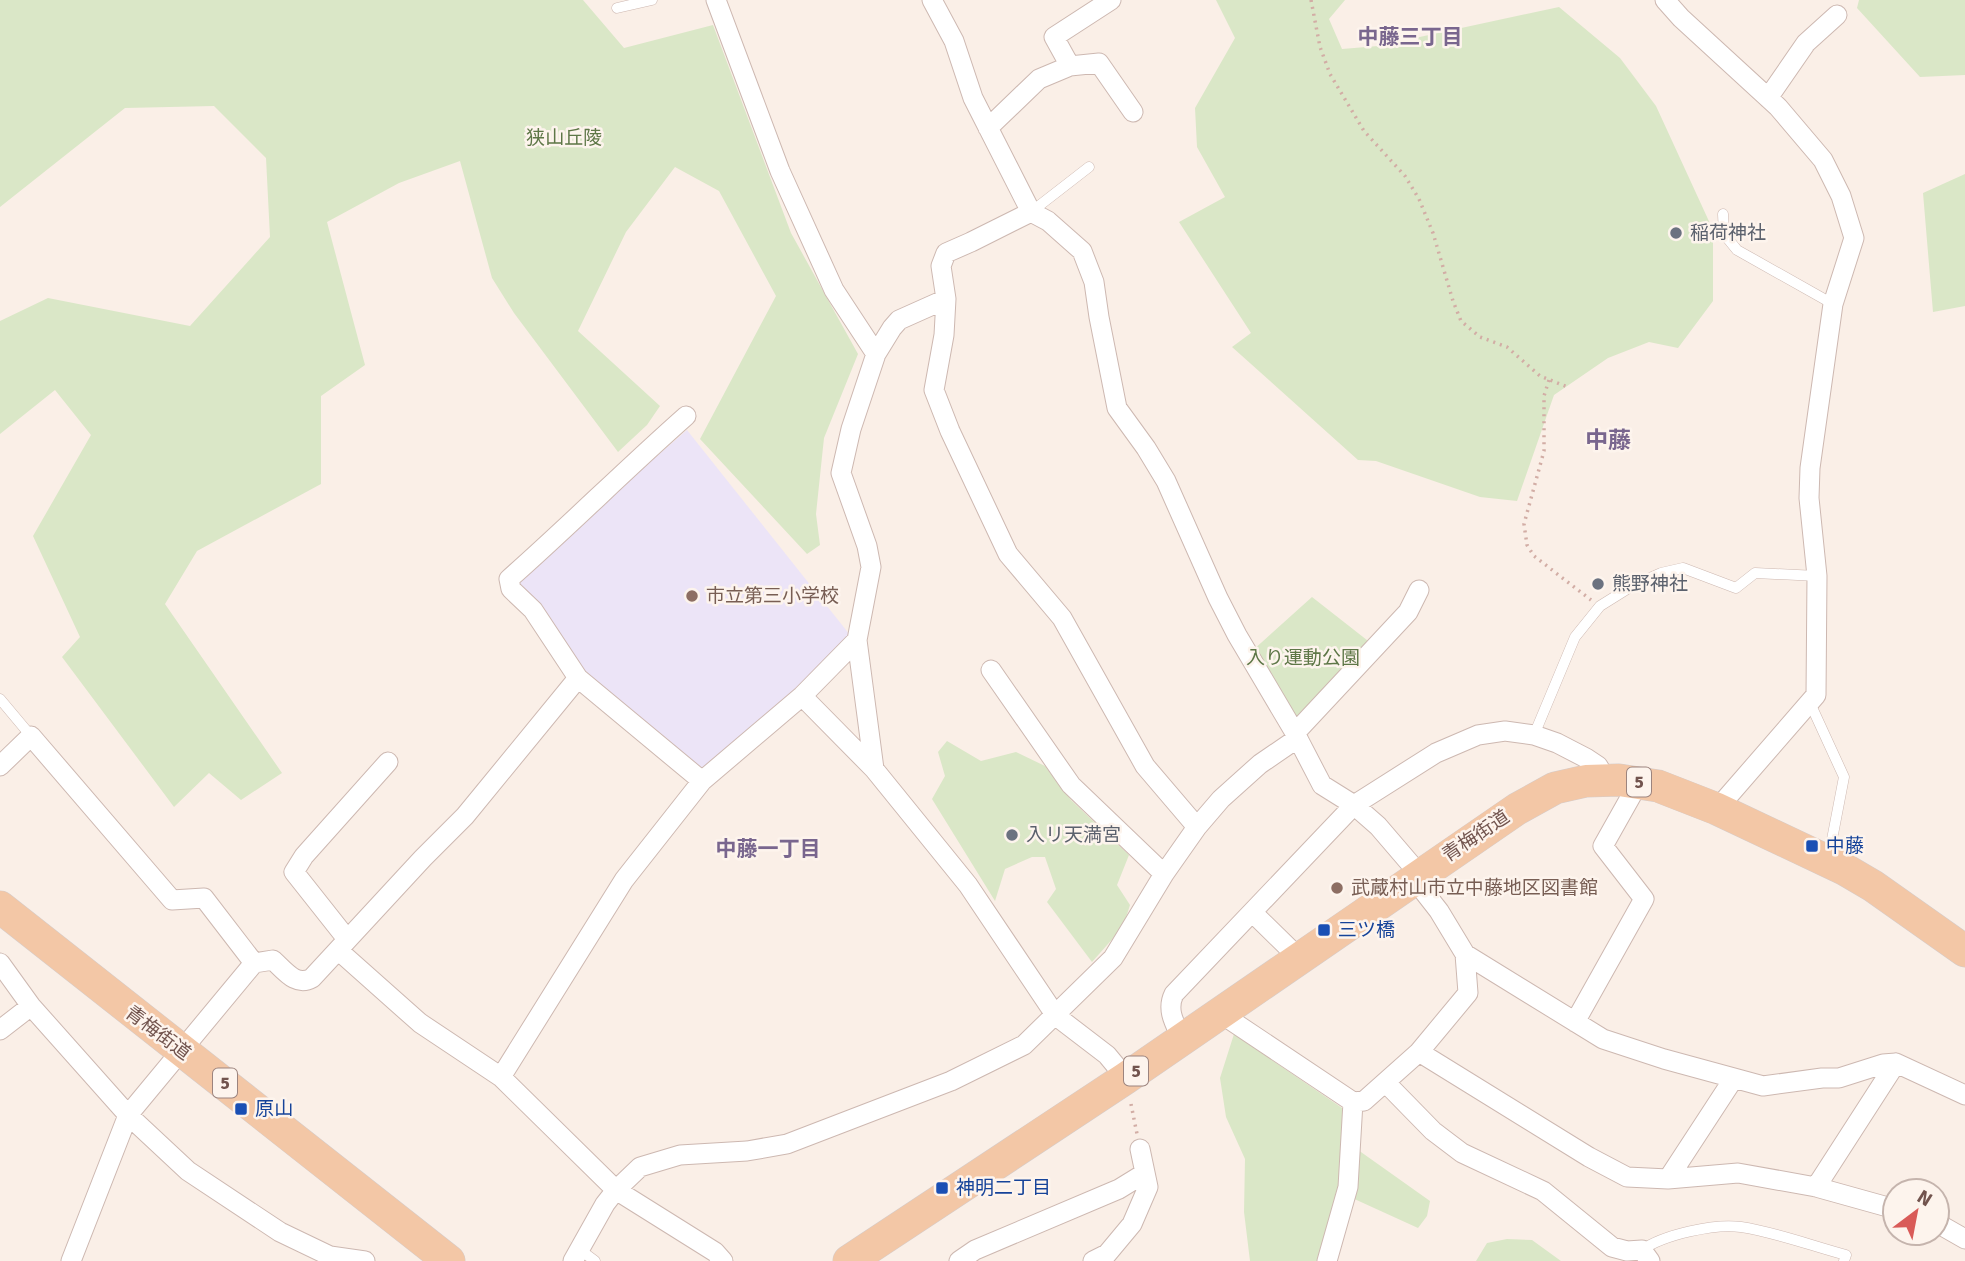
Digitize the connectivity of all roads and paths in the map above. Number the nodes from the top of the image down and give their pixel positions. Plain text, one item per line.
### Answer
1 (652, 0) edge
2 (716, 0) edge
3 (932, 0) edge
4 (1111, 0) edge
5 (1311, 0) edge
6 (1665, 0) edge
7 (617, 8) dead end
8 (1837, 16) dead end
9 (1070, 66) junction
10 (1768, 98) junction
11 (1133, 112) dead end
12 (988, 128) junction
13 (1089, 167) dead end
14 (1031, 212) junction
15 (1723, 214) dead end
16 (946, 299) junction
17 (1833, 304) junction
18 (876, 354) junction
19 (1549, 380) junction
20 (1570, 388) dead end
21 (686, 416) dead end
22 (1817, 576) junction
23 (1416, 604) dead end
24 (1600, 606) junction
25 (857, 640) junction
26 (991, 670) dead end
27 (578, 678) junction
28 (802, 696) junction
29 (0, 699) edge
30 (1810, 703) junction
31 (1296, 735) junction
32 (31, 736) junction
33 (1534, 736) junction
34 (388, 762) dead end
35 (0, 766) edge
36 (874, 769) junction
37 (1606, 779) junction
38 (702, 781) junction
39 (1639, 782) junction
40 (1354, 805) junction
41 (1717, 809) junction
42 (1197, 827) junction
43 (1828, 861) junction
44 (1164, 874) junction
45 (1420, 875) junction
46 (0, 907) edge
47 (1253, 913) junction
48 (343, 945) junction
49 (1965, 951) edge
50 (1465, 954) junction
51 (1300, 958) junction
52 (0, 963) edge
53 (254, 963) junction
54 (31, 1006) junction
55 (1220, 1013) junction
56 (1056, 1016) junction
57 (1576, 1022) junction
58 (0, 1030) edge
59 (1182, 1039) junction
60 (181, 1051) junction
61 (1419, 1052) junction
62 (1896, 1063) junction
63 (501, 1077) junction
64 (1126, 1078) junction
65 (1734, 1078) junction
66 (1386, 1083) junction
67 (1965, 1095) edge
68 (1353, 1102) junction
69 (128, 1115) junction
70 (1140, 1149) joint
71 (1145, 1173) junction
72 (1668, 1179) junction
73 (1816, 1187) junction
74 (616, 1190) junction
75 (1881, 1205) edge
76 (576, 1255) edge
77 (1646, 1255) edge
78 (71, 1261) edge
79 (365, 1261) edge
80 (449, 1261) edge
81 (595, 1261) edge
82 (723, 1261) edge
83 (849, 1261) edge
84 (959, 1261) edge
85 (1093, 1261) edge
86 (1327, 1261) edge
87 (1844, 1261) edge

1 - 7 lane
2 - 18 street
3 - 12 street
4 - 9 street
5 - 19 path
6 - 10 street
8 - 10 street
9 - 11 street
9 - 12 street
10 - 17 street
12 - 14 street
13 - 14 lane
14 - 16 street
14 - 31 street
15 - 17 lane
16 - 18 street
16 - 42 street
17 - 22 street
18 - 25 street
19 - 20 path
19 - 24 path
21 - 27 street
22 - 24 lane
22 - 30 street
23 - 31 street
24 - 33 lane
25 - 28 street
25 - 36 street
26 - 44 street
27 - 38 street
27 - 48 street
28 - 36 street
28 - 38 street
29 - 32 lane
30 - 41 street
30 - 43 lane
31 - 40 street
31 - 42 street
32 - 35 street
32 - 53 street
33 - 37 street
33 - 40 street
34 - 48 street
36 - 56 street
37 - 39 main road, 青梅街道 / 5
37 - 45 main road, 青梅街道 / 5
38 - 63 street
39 - 41 main road, 青梅街道 / 5
39 - 57 street
40 - 45 street
40 - 47 street
41 - 43 main road, 青梅街道 / 5
42 - 44 street
43 - 49 main road, 青梅街道 / 5
44 - 56 street
45 - 50 street
45 - 51 main road, 青梅街道 / 5
46 - 60 main road, 青梅街道 / 5
47 - 51 street
47 - 59 street
48 - 53 street
48 - 63 street
50 - 57 street
50 - 61 street
51 - 55 main road, 青梅街道 / 5
52 - 54 street
53 - 60 street
54 - 58 street
54 - 69 street
55 - 59 main road, 青梅街道 / 5
55 - 68 street
56 - 64 street
56 - 74 street
57 - 65 street
59 - 64 main road, 青梅街道 / 5
60 - 69 street
60 - 80 main road, 青梅街道 / 5
61 - 66 street
61 - 72 street
62 - 65 street
62 - 67 street
62 - 73 street
63 - 74 street
64 - 70 path
64 - 83 main road, 青梅街道 / 5
65 - 72 street
66 - 68 street
66 - 77 street
68 - 86 street
69 - 78 street
69 - 79 street
70 - 71 street
71 - 84 street
71 - 85 street
72 - 73 street
73 - 75 street
74 - 76 street
74 - 82 street
76 - 81 lane
77 - 87 lane

